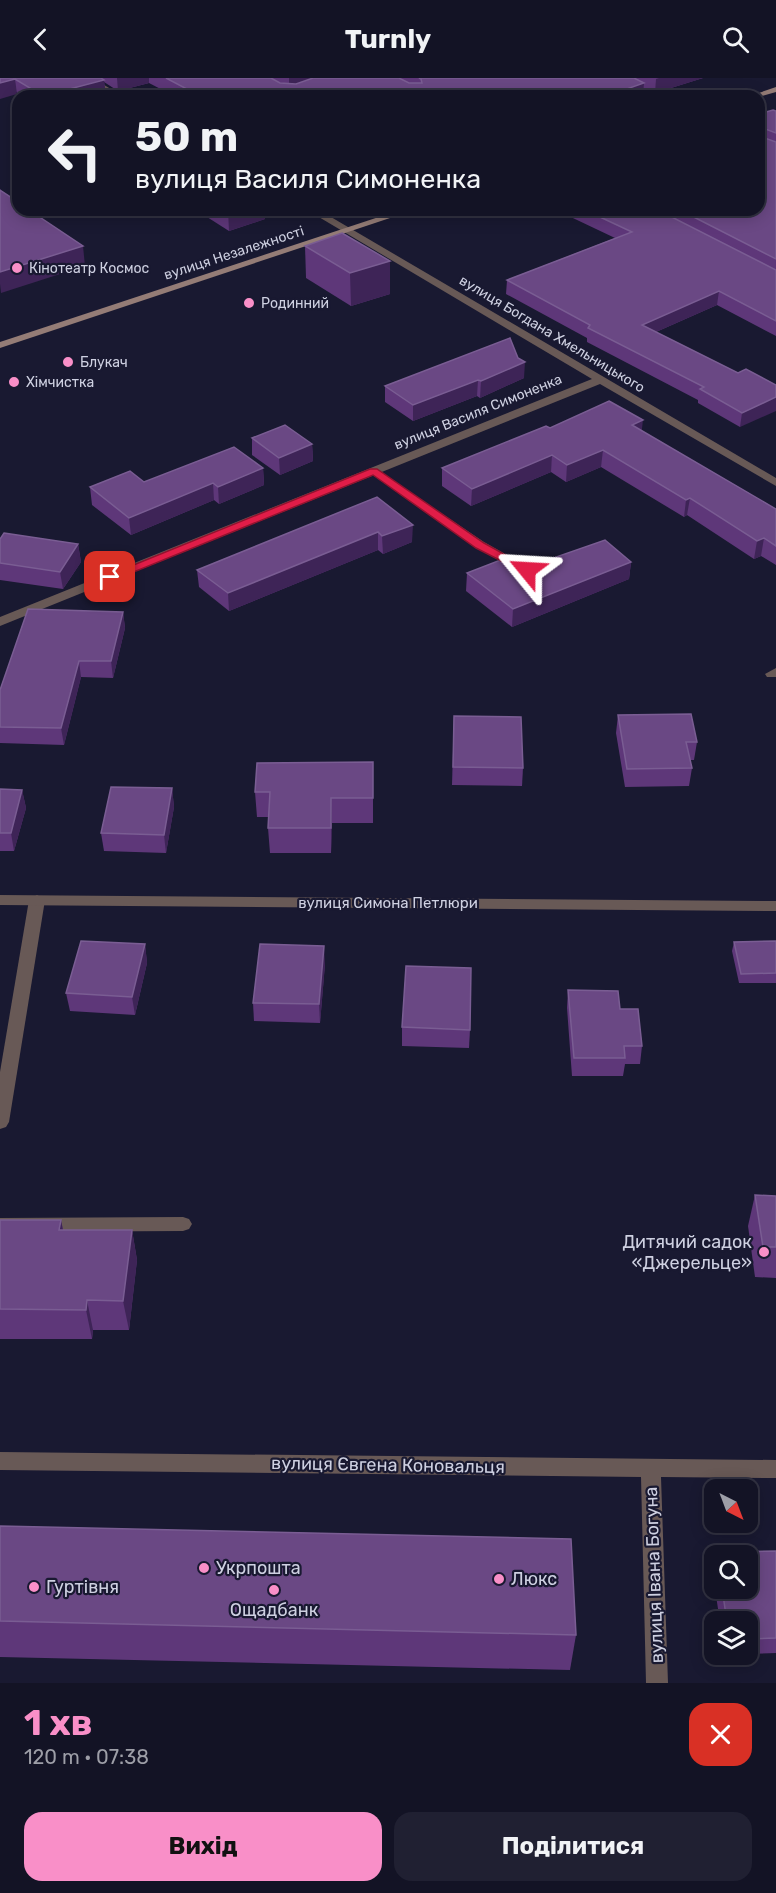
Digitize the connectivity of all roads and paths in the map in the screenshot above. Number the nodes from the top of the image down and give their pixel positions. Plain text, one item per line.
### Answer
1 (87, 78) edge
2 (612, 78) edge
3 (108, 90) edge
4 (638, 90) edge
5 (322, 216) edge
6 (391, 216) edge
7 (348, 231) junction
8 (0, 345) edge
9 (600, 380) junction
10 (374, 471) junction
11 (776, 483) edge
12 (527, 570) edge
13 (0, 622) edge
14 (0, 900) edge
15 (37, 900) junction
16 (776, 906) edge
17 (0, 1122) edge
18 (183, 1224) dead end
19 (0, 1225) edge
20 (0, 1461) edge
21 (651, 1467) junction
22 (776, 1469) edge
23 (657, 1683) edge

1 - 3 street
2 - 4 street
5 - 7 street, вулиця Богдана Хмельницького
6 - 7 main road, вулиця Незалежності
7 - 8 main road, вулиця Незалежності
7 - 9 street, вулиця Богдана Хмельницького
9 - 10 street, вулиця Василя Симоненка
9 - 11 street, вулиця Богдана Хмельницького
10 - 12 street
10 - 13 street, вулиця Василя Симоненка
14 - 15 street, вулиця Симона Петлюри
15 - 16 street, вулиця Симона Петлюри
15 - 17 street
18 - 19 street
20 - 21 street, вулиця Євгена Коновальця
21 - 22 street, вулиця Євгена Коновальця
21 - 23 street, вулиця Івана Богуна

